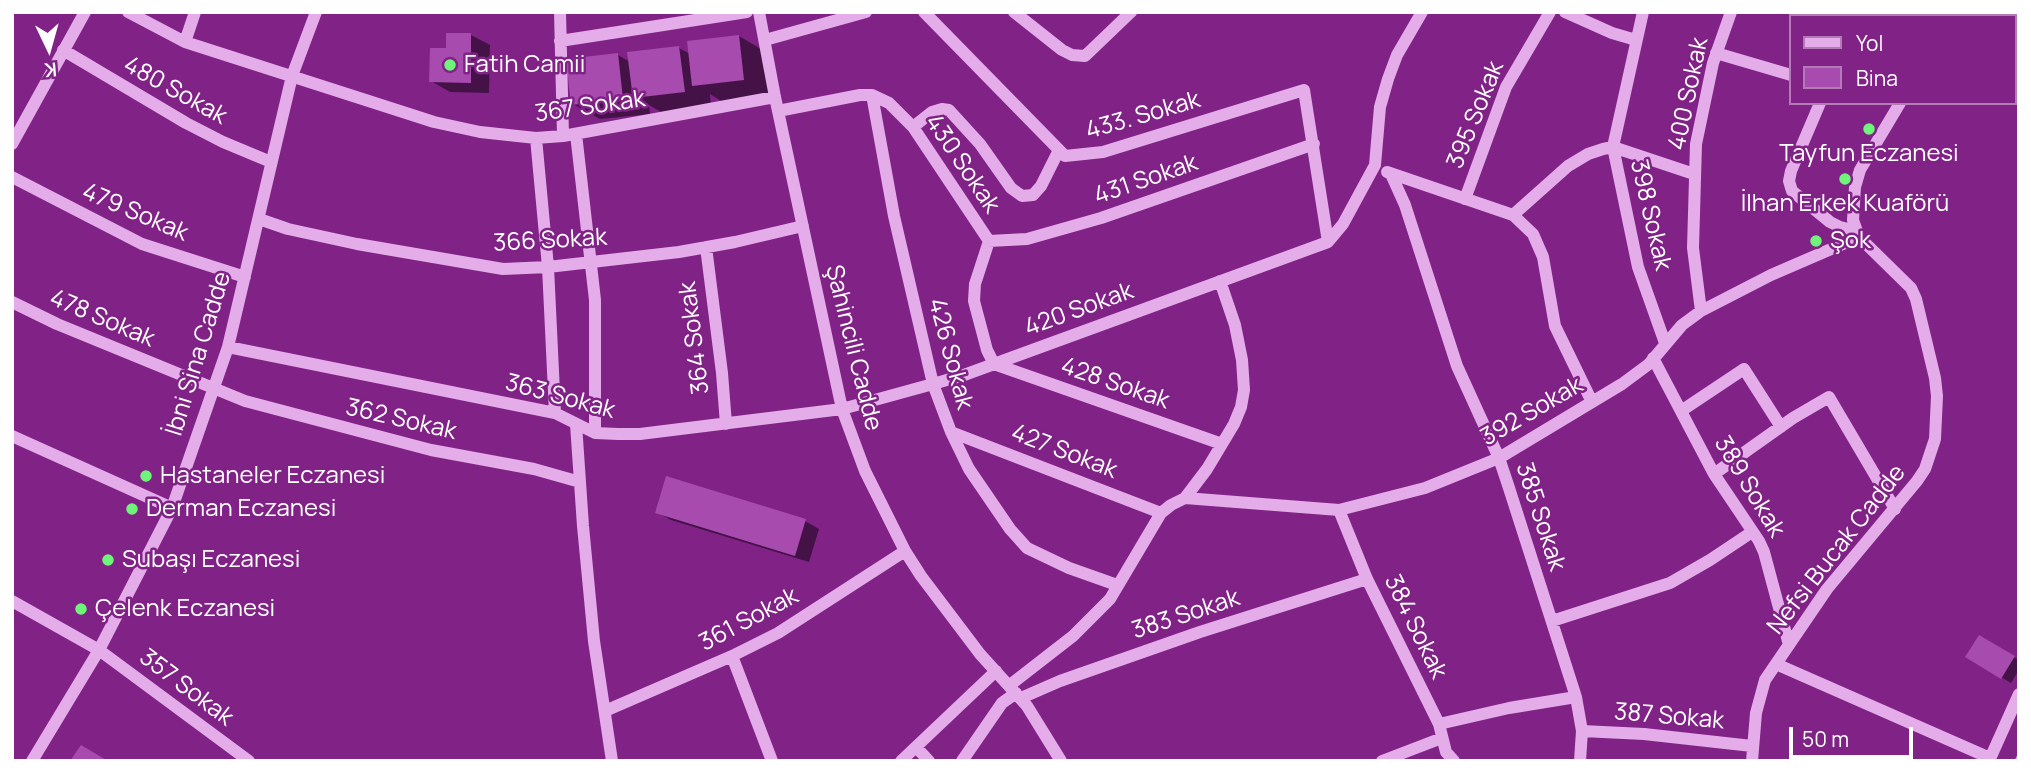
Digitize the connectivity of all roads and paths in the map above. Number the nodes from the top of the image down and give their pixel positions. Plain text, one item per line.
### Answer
1 (85, 12) edge
2 (128, 12) edge
3 (195, 12) edge
4 (316, 12) edge
5 (559, 12) edge
6 (747, 12) edge
7 (759, 12) edge
8 (866, 12) edge
9 (923, 12) edge
10 (1014, 12) edge
11 (1131, 12) edge
12 (1422, 12) edge
13 (1550, 12) edge
14 (1565, 12) edge
15 (1643, 12) edge
16 (1731, 12) edge
17 (765, 40) junction
18 (1636, 40) junction
19 (560, 41) junction
20 (185, 42) junction
21 (63, 50) junction
22 (1716, 53) junction
23 (1790, 75) edge
24 (292, 76) junction
25 (872, 95) junction
26 (775, 97) junction
27 (1819, 105) edge
28 (1899, 105) edge
29 (778, 111) junction
30 (913, 127) junction
31 (570, 135) junction
32 (536, 138) junction
33 (12, 144) edge
34 (1314, 144) junction
35 (1613, 148) junction
36 (1058, 152) junction
37 (271, 162) junction
38 (1375, 165) junction
39 (1391, 174) junction
40 (1694, 174) junction
41 (12, 177) edge
42 (1465, 199) junction
43 (1513, 215) junction
44 (259, 219) junction
45 (803, 226) junction
46 (1858, 234) junction
47 (989, 241) junction
48 (1328, 242) junction
49 (706, 247) junction
50 (591, 262) junction
51 (548, 267) junction
52 (245, 277) junction
53 (1220, 281) junction
54 (12, 302) edge
55 (1701, 311) junction
56 (1665, 343) junction
57 (228, 347) junction
58 (1653, 358) junction
59 (994, 364) junction
60 (933, 384) junction
61 (214, 390) junction
62 (1592, 402) junction
63 (842, 409) junction
64 (1681, 411) junction
65 (555, 413) junction
66 (576, 424) junction
67 (726, 424) junction
68 (1781, 427) junction
69 (951, 432) junction
70 (595, 433) junction
71 (12, 436) edge
72 (1222, 444) junction
73 (1499, 458) junction
74 (1714, 474) junction
75 (580, 482) junction
76 (1185, 498) junction
77 (172, 508) junction
78 (1895, 509) junction
79 (1339, 510) junction
80 (1161, 513) junction
81 (1752, 532) junction
82 (905, 551) junction
83 (1367, 579) junction
84 (1117, 585) junction
85 (12, 601) edge
86 (1552, 621) junction
87 (1789, 645) junction
88 (99, 650) junction
89 (732, 656) junction
90 (1776, 664) junction
91 (996, 671) junction
92 (2019, 694) edge
93 (1018, 695) junction
94 (1576, 697) junction
95 (605, 711) junction
96 (1439, 724) junction
97 (1582, 731) junction
98 (1442, 738) junction
99 (1752, 746) junction
100 (916, 747) junction
101 (1990, 759) edge
102 (32, 761) edge
103 (249, 761) edge
104 (612, 761) edge
105 (772, 761) edge
106 (901, 761) edge
107 (929, 761) edge
108 (962, 761) edge
109 (1061, 761) edge
110 (1382, 761) edge
111 (1454, 761) edge
112 (1580, 761) edge
113 (1752, 761) edge

1 - 21 street
2 - 20 street, 367 Sokak
3 - 20 street
4 - 24 street, İbni Sina Cadde
5 - 19 street
6 - 19 street
7 - 17 street, Şahincili Cadde
8 - 17 street
9 - 36 street, 433. Sokak
10 - 11 street
12 - 38 street
13 - 42 street, 395 Sokak
14 - 18 street
15 - 18 street, 398 Sokak
16 - 22 street, 400 Sokak
17 - 26 street, Şahincili Cadde
18 - 35 street, 398 Sokak
19 - 31 street
20 - 24 street, 367 Sokak
21 - 33 street
21 - 37 street, 480 Sokak
22 - 23 street
22 - 40 street, 400 Sokak
24 - 32 street, 367 Sokak
24 - 37 street, İbni Sina Cadde
25 - 29 street
25 - 30 street, 430 Sokak
25 - 60 street, 426 Sokak
26 - 29 street, Şahincili Cadde
26 - 31 street, 367 Sokak
27 - 46 street
28 - 46 street
29 - 45 street, Şahincili Cadde
30 - 36 street
30 - 47 street, 430 Sokak
31 - 32 street, 367 Sokak
31 - 50 street
32 - 51 street
34 - 36 street, 433. Sokak
34 - 47 street, 431 Sokak
34 - 48 street
35 - 40 street
35 - 43 street
35 - 56 street, 398 Sokak
37 - 44 street, İbni Sina Cadde
38 - 39 street
38 - 48 street
39 - 42 street
39 - 73 street, 385 Sokak
40 - 55 street, 400 Sokak
41 - 52 street, 479 Sokak
42 - 43 street
43 - 62 street
44 - 51 street, 366 Sokak
44 - 52 street, İbni Sina Cadde
45 - 49 street, 366 Sokak
45 - 63 street, Şahincili Cadde
46 - 55 street, 392 Sokak
46 - 78 street, Nefsi Bucak Cadde
47 - 59 street, 430 Sokak
48 - 53 street, 420 Sokak
49 - 50 street, 366 Sokak
49 - 67 street, 364 Sokak
50 - 51 street, 366 Sokak
50 - 70 street
51 - 65 street
52 - 57 street, İbni Sina Cadde
53 - 59 street, 420 Sokak
53 - 72 street
54 - 61 street, 478 Sokak
55 - 56 street, 392 Sokak
56 - 58 street, 392 Sokak
57 - 61 street, İbni Sina Cadde
57 - 65 street, 363 Sokak
58 - 62 street, 392 Sokak
58 - 64 street, 389 Sokak
59 - 60 street, 420 Sokak
59 - 72 street, 428 Sokak
60 - 63 street, 420 Sokak
60 - 69 street, 426 Sokak
61 - 75 street, 362 Sokak
61 - 77 street, İbni Sina Cadde
62 - 73 street, 392 Sokak
63 - 67 street, 363 Sokak
63 - 82 street, Şahincili Cadde
64 - 68 street
64 - 74 street, 389 Sokak
65 - 66 street, 363 Sokak
66 - 70 street, 363 Sokak
66 - 75 street
67 - 70 street, 363 Sokak
68 - 74 street
68 - 78 street
69 - 80 street, 427 Sokak
69 - 84 street, 426 Sokak
71 - 77 street
72 - 76 street
73 - 79 street, 392 Sokak
73 - 86 street, 385 Sokak
74 - 81 street, 389 Sokak
75 - 95 street
76 - 79 street, 392 Sokak
76 - 80 street
77 - 88 street, İbni Sina Cadde
78 - 87 street, Nefsi Bucak Cadde
79 - 83 street, 384 Sokak
80 - 84 street
81 - 86 street
81 - 87 street, 389 Sokak
82 - 89 street, 361 Sokak
82 - 91 street, Şahincili Cadde
83 - 93 street, 383 Sokak
83 - 96 street, 384 Sokak
84 - 93 street
85 - 88 street, 357 Sokak
86 - 94 street, 385 Sokak
87 - 90 street, Nefsi Bucak Cadde
88 - 102 street, İbni Sina Cadde
88 - 103 street, 357 Sokak
89 - 95 street, 361 Sokak
89 - 105 street
90 - 99 street, Nefsi Bucak Cadde
90 - 101 street
91 - 93 street, Şahincili Cadde
91 - 100 street
92 - 101 street
93 - 108 street
93 - 109 street, Şahincili Cadde
94 - 96 street
94 - 97 street, 385 Sokak
95 - 104 street
96 - 98 street, 384 Sokak
97 - 99 street, 387 Sokak
97 - 112 street, 385 Sokak
98 - 110 street
98 - 111 street, 384 Sokak
99 - 113 street, Nefsi Bucak Cadde
100 - 106 street
100 - 107 street

